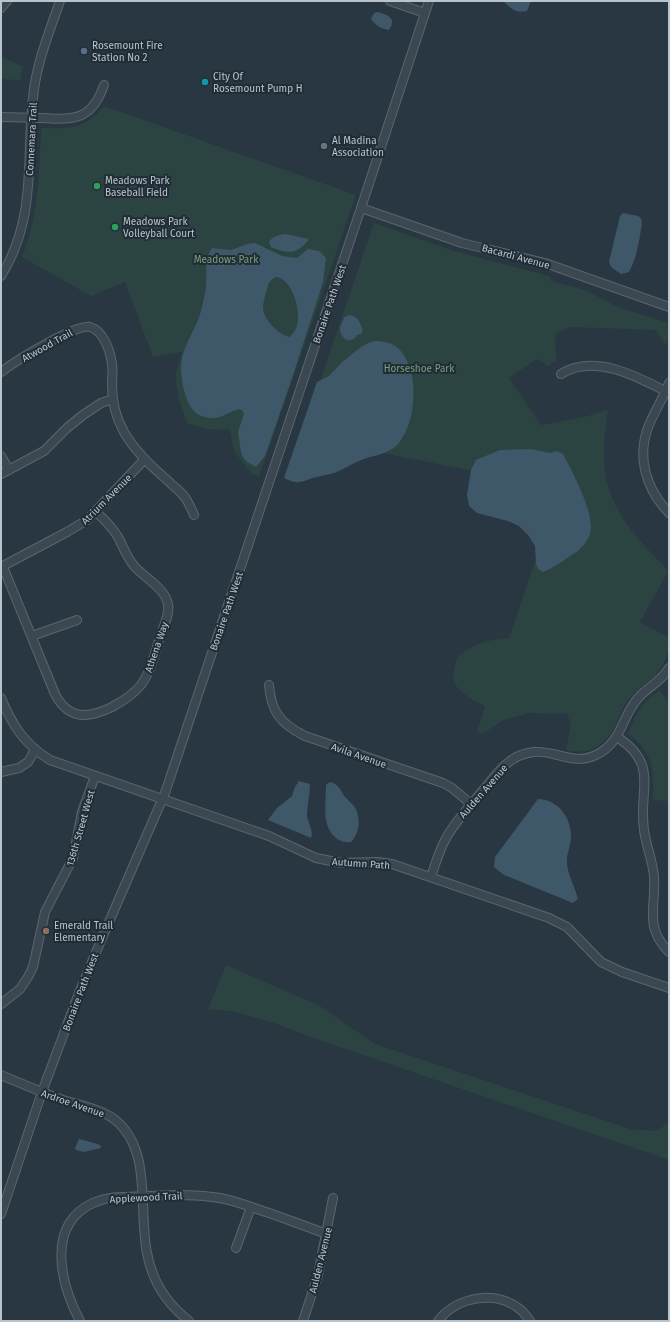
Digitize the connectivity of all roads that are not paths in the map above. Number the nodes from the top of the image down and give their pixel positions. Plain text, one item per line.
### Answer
1 (7, 1) edge
2 (60, 1) edge
3 (390, 1) edge
4 (429, 1) edge
5 (1, 8) edge
6 (425, 13) junction
7 (104, 85) dead end
8 (1, 117) edge
9 (31, 118) junction
10 (361, 208) junction
11 (1, 276) edge
12 (669, 307) edge
13 (1, 372) edge
14 (561, 374) dead end
15 (669, 383) edge
16 (668, 390) edge
17 (113, 399) junction
18 (1, 456) edge
19 (144, 460) junction
20 (5, 472) edge
21 (96, 512) junction
22 (669, 513) edge
23 (194, 514) dead end
24 (2, 567) edge
25 (77, 620) dead end
26 (32, 636) junction
27 (669, 668) edge
28 (269, 685) dead end
29 (1, 698) edge
30 (617, 736) junction
31 (35, 750) junction
32 (1, 772) edge
33 (95, 776) junction
34 (162, 800) junction
35 (471, 804) junction
36 (431, 877) junction
37 (669, 952) edge
38 (669, 988) edge
39 (1, 1004) edge
40 (1, 1075) edge
41 (42, 1092) junction
42 (142, 1196) junction
43 (333, 1198) dead end
44 (251, 1207) junction
45 (1, 1214) edge
46 (327, 1234) junction
47 (236, 1248) dead end
48 (80, 1321) edge
49 (189, 1321) edge
50 (303, 1321) edge
51 (438, 1321) edge
52 (530, 1321) edge

1 - 5 street
2 - 9 street, Connemara Trail
3 - 6 street
4 - 6 street, Bonaire Path West
6 - 10 street, Bonaire Path West
7 - 9 street
8 - 9 street
9 - 11 street, Connemara Trail
10 - 12 street, Bacardi Avenue
10 - 34 street, Bonaire Path West
13 - 17 street, Atwood Trail
14 - 16 street
15 - 16 street
16 - 22 street
17 - 19 street
17 - 20 street
18 - 20 street
19 - 21 street, Atrium Avenue
19 - 23 street
21 - 24 street, Atrium Avenue
21 - 26 street, Athena Way
24 - 26 street, Athena Way
25 - 26 street
27 - 30 street, Aulden Avenue
28 - 35 street, Avila Avenue
29 - 31 street, Autumn Path
30 - 35 street, Aulden Avenue
30 - 37 street
31 - 32 street
31 - 33 street, Autumn Path
33 - 34 street, Autumn Path
33 - 39 street, 136th Street West
34 - 36 street, Autumn Path
34 - 41 street, Bonaire Path West
35 - 36 street, Aulden Avenue
36 - 38 street, Autumn Path
40 - 41 street, Ardroe Avenue
41 - 42 street, Ardroe Avenue
41 - 45 street, Bonaire Path West
42 - 44 street, Applewood Trail
42 - 48 street, Applewood Trail
42 - 49 street, Ardroe Avenue
43 - 46 street, Aulden Avenue
44 - 46 street, Applewood Trail
44 - 47 street
46 - 50 street, Aulden Avenue
51 - 52 street

